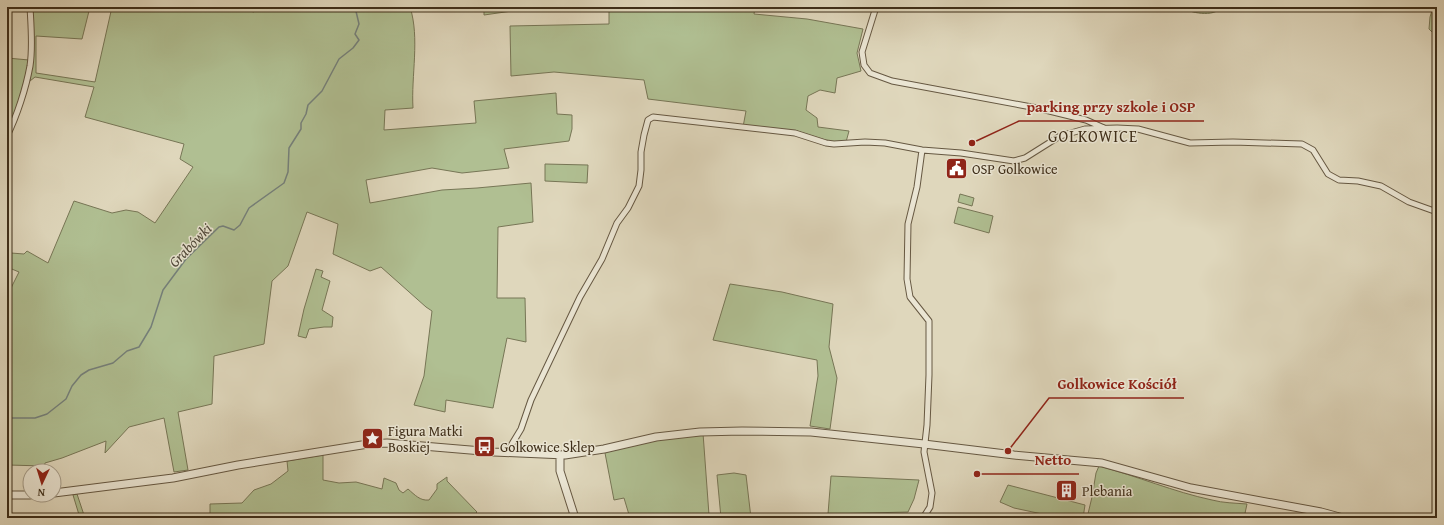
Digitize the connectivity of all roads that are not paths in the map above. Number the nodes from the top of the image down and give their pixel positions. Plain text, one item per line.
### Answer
1 (30, 7) edge
2 (876, 7) edge
3 (1105, 128) junction
4 (7, 136) edge
5 (922, 150) junction
6 (1437, 212) edge
7 (924, 444) junction
8 (509, 453) junction
9 (560, 455) junction
10 (62, 492) edge
11 (7, 494) edge
12 (22, 495) edge
13 (575, 518) edge
14 (923, 518) edge
15 (1343, 518) edge

1 - 4 street
2 - 3 street
3 - 5 street
3 - 6 street
5 - 7 street
5 - 8 street
7 - 9 street
7 - 14 street
7 - 15 street
8 - 9 street
8 - 10 street
9 - 13 street
11 - 12 street

